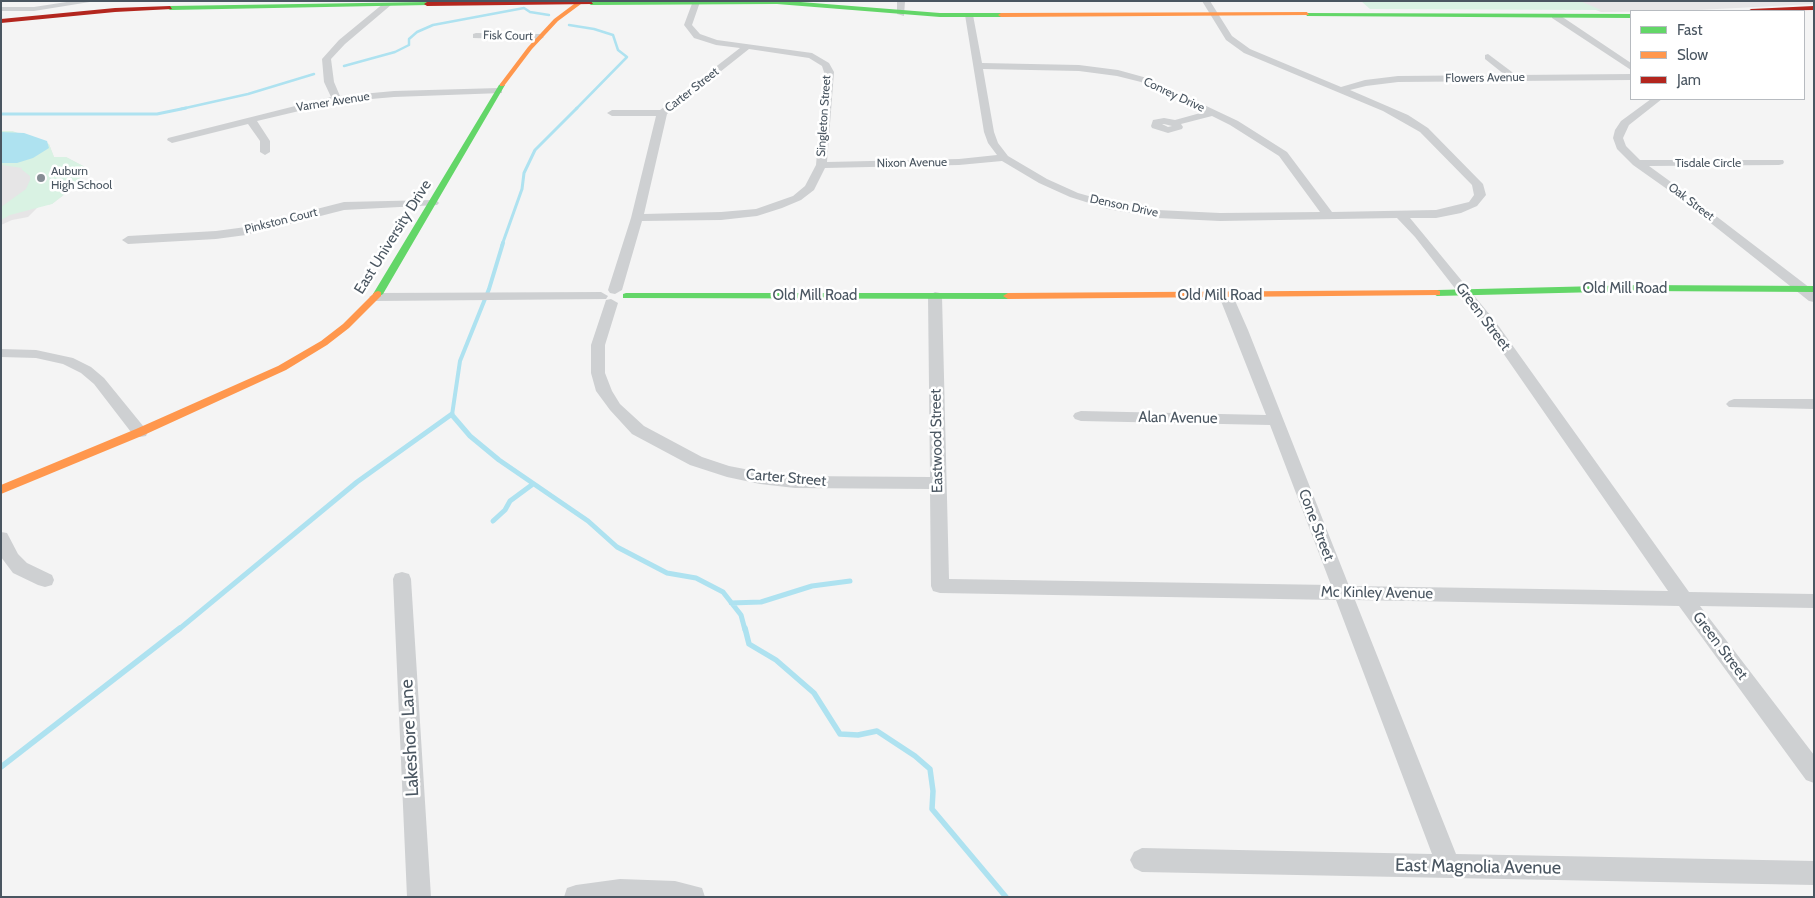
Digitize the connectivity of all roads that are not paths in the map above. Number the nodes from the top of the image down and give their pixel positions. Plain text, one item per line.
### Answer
1 (38, 1) edge
2 (92, 1) edge
3 (901, 1) edge
4 (1206, 1) edge
5 (581, 2) edge
6 (696, 2) edge
7 (387, 5) junction
8 (53, 7) junction
9 (1814, 8) edge
10 (1772, 10) edge
11 (2, 13) edge
12 (901, 14) junction
13 (1213, 15) junction
14 (45, 16) junction
15 (970, 16) junction
16 (1555, 16) junction
17 (1630, 16) edge
18 (476, 36) dead end
19 (540, 37) junction
20 (748, 46) junction
21 (1488, 57) dead end
22 (978, 66) junction
23 (1630, 66) edge
24 (1514, 78) junction
25 (1630, 78) edge
26 (1340, 90) junction
27 (499, 91) junction
28 (337, 99) junction
29 (1657, 100) edge
30 (612, 113) dead end
31 (662, 113) junction
32 (1213, 113) junction
33 (251, 120) junction
34 (1175, 123) dead end
35 (172, 140) dead end
36 (265, 152) dead end
37 (1004, 158) junction
38 (1779, 162) dead end
39 (1637, 163) junction
40 (821, 165) junction
41 (434, 203) junction
42 (1328, 215) junction
43 (1401, 215) junction
44 (637, 218) junction
45 (128, 240) dead end
46 (1808, 289) edge
47 (1464, 293) junction
48 (613, 296) junction
49 (935, 296) junction
50 (1226, 296) junction
51 (376, 297) junction
52 (1814, 298) edge
53 (1, 353) edge
54 (1734, 404) dead end
55 (1814, 404) edge
56 (1081, 416) dead end
57 (1276, 420) junction
58 (140, 432) junction
59 (938, 483) junction
60 (1, 490) edge
61 (1, 538) edge
62 (402, 579) dead end
63 (45, 580) dead end
64 (940, 586) joint
65 (1343, 593) junction
66 (1684, 599) junction
67 (1814, 601) edge
68 (1814, 773) edge
69 (1142, 860) dead end
70 (1449, 867) junction
71 (1814, 873) edge
72 (419, 897) edge
73 (576, 897) edge
74 (694, 897) edge

1 - 11 street
2 - 8 street
3 - 12 street
4 - 13 street
5 - 6 street
5 - 7 street
5 - 19 street, East University Drive
6 - 12 street
6 - 20 street, Singleton Street
7 - 14 street
7 - 28 street
8 - 11 street
8 - 14 street
9 - 10 street
11 - 14 street
12 - 15 street
13 - 15 street
13 - 16 street
13 - 26 street
15 - 22 street, Denson Drive
16 - 17 street
16 - 23 street
18 - 19 street, Fisk Court
19 - 27 street, East University Drive
20 - 31 street, Carter Street
20 - 40 street, Singleton Street
21 - 24 street
22 - 32 street, Conrey Drive
22 - 37 street, Denson Drive
24 - 25 street, Flowers Avenue
24 - 26 street, Flowers Avenue
26 - 43 street
27 - 28 street, Varner Avenue
27 - 41 street, East University Drive
28 - 33 street, Varner Avenue
29 - 39 street, Oak Street
30 - 31 street
31 - 44 street, Carter Street
32 - 34 street
32 - 42 street, Conrey Drive
33 - 35 street, Varner Avenue
33 - 36 street
37 - 40 street, Nixon Avenue
37 - 42 street, Denson Drive
38 - 39 street, Tisdale Circle
39 - 46 street, Oak Street
40 - 44 street, Singleton Street
41 - 45 street, Pinkston Court
41 - 51 street, East University Drive
42 - 43 street, Denson Drive
43 - 47 street, Green Street
44 - 48 street, Carter Street
46 - 47 street, Old Mill Road
46 - 52 street, Oak Street
47 - 50 street, Old Mill Road
47 - 66 street, Green Street
48 - 49 street, Old Mill Road
48 - 51 street, Old Mill Road
48 - 59 street, Carter Street
49 - 50 street, Old Mill Road
49 - 59 street, Eastwood Street
50 - 57 street, Cone Street
51 - 58 street, East University Drive
53 - 58 street
54 - 55 street
56 - 57 street, Alan Avenue
57 - 65 street, Cone Street
58 - 60 street, East University Drive
59 - 64 street, Eastwood Street
61 - 63 street
62 - 72 street, Lakeshore Lane
64 - 65 street, Mc Kinley Avenue
65 - 66 street, Mc Kinley Avenue
65 - 70 street, Cone Street
66 - 67 street, Mc Kinley Avenue
66 - 68 street, Green Street
69 - 70 street, East Magnolia Avenue
70 - 71 street, East Magnolia Avenue
73 - 74 street

